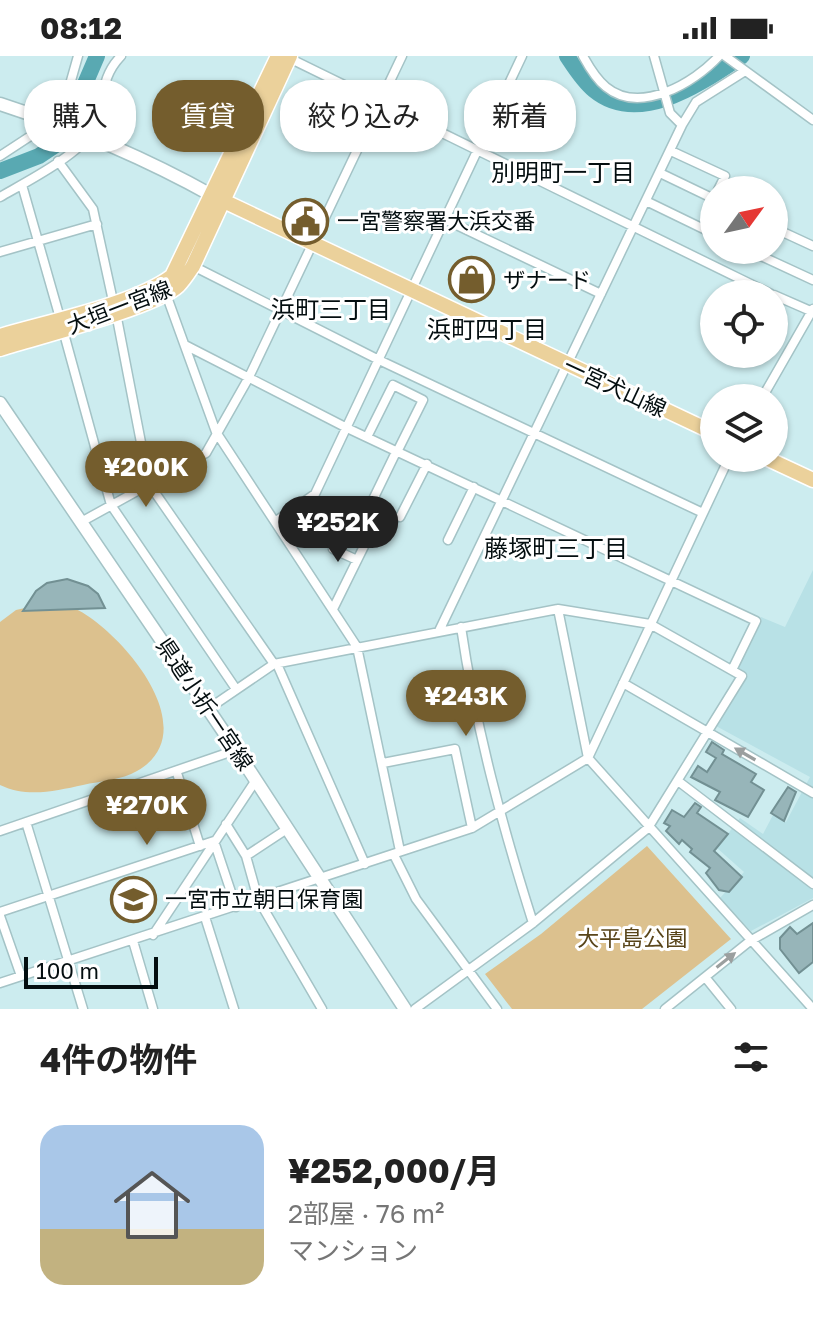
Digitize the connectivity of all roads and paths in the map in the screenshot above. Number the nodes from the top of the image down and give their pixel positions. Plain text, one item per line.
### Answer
1 (78, 56) edge
2 (121, 56) edge
3 (402, 56) edge
4 (522, 56) edge
5 (583, 56) edge
6 (654, 56) edge
7 (722, 56) edge
8 (285, 57) edge
9 (742, 69) junction
10 (71, 80) edge
11 (105, 80) edge
12 (335, 80) edge
13 (390, 80) edge
14 (511, 80) edge
15 (665, 93) junction
16 (0, 104) edge
17 (24, 112) edge
18 (813, 120) edge
19 (682, 125) junction
20 (24, 143) edge
21 (671, 151) junction
22 (67, 152) edge
23 (126, 152) edge
24 (356, 152) edge
25 (478, 152) edge
26 (485, 152) edge
27 (0, 156) edge
28 (58, 161) junction
29 (660, 173) junction
30 (725, 176) edge
31 (22, 185) junction
32 (700, 192) edge
33 (0, 197) edge
34 (218, 198) junction
35 (646, 201) junction
36 (446, 220) junction
37 (97, 224) junction
38 (700, 227) edge
39 (632, 228) junction
40 (788, 234) edge
41 (39, 240) junction
42 (313, 246) junction
43 (813, 246) edge
44 (0, 252) edge
45 (778, 264) edge
46 (193, 266) junction
47 (741, 280) edge
48 (813, 280) edge
49 (412, 291) junction
50 (166, 294) junction
51 (601, 294) junction
52 (788, 301) edge
53 (115, 307) junction
54 (281, 310) junction
55 (813, 311) edge
56 (62, 323) junction
57 (0, 336) edge
58 (185, 345) junction
59 (0, 349) edge
60 (379, 360) junction
61 (569, 364) junction
62 (248, 379) junction
63 (770, 384) edge
64 (0, 403) edge
65 (700, 426) edge
66 (347, 428) junction
67 (216, 432) junction
68 (533, 434) junction
69 (367, 437) junction
70 (397, 450) junction
71 (427, 464) junction
72 (788, 468) edge
73 (722, 472) edge
74 (813, 480) edge
75 (149, 484) junction
76 (474, 487) junction
77 (502, 501) junction
78 (111, 505) junction
79 (703, 513) junction
80 (365, 516) dead end
81 (400, 517) dead end
82 (276, 521) junction
83 (81, 522) junction
84 (448, 540) dead end
85 (357, 560) junction
86 (671, 581) junction
87 (333, 609) junction
88 (558, 609) junction
89 (650, 624) junction
90 (461, 627) junction
91 (439, 631) junction
92 (357, 647) junction
93 (276, 664) junction
94 (732, 670) junction
95 (623, 683) junction
96 (236, 689) junction
97 (208, 709) junction
98 (708, 732) junction
99 (236, 750) junction
100 (588, 758) junction
101 (383, 763) junction
102 (177, 773) junction
103 (256, 780) junction
104 (678, 781) junction
105 (813, 793) edge
106 (498, 814) junction
107 (26, 822) junction
108 (226, 824) junction
109 (472, 828) junction
110 (648, 828) junction
111 (287, 829) junction
112 (0, 831) edge
113 (214, 841) junction
114 (200, 846) junction
115 (397, 853) junction
116 (246, 856) junction
117 (365, 864) junction
118 (319, 879) junction
119 (813, 884) edge
120 (48, 896) junction
121 (258, 899) junction
122 (813, 905) edge
123 (236, 907) junction
124 (0, 914) edge
125 (205, 917) junction
126 (533, 923) junction
127 (153, 935) junction
128 (133, 941) junction
129 (750, 941) junction
130 (67, 961) junction
131 (469, 970) junction
132 (21, 976) junction
133 (705, 977) junction
134 (0, 983) edge
135 (83, 1009) edge
136 (153, 1009) edge
137 (234, 1009) edge
138 (322, 1009) edge
139 (405, 1009) edge
140 (415, 1009) edge
141 (497, 1009) edge
142 (665, 1009) edge
143 (731, 1009) edge
144 (813, 1009) edge

1 - 10 street
2 - 11 street
3 - 13 street
4 - 14 street
5 - 15 street
6 - 15 street
7 - 9 street
7 - 15 street
8 - 12 street
8 - 34 main road, 大垣一宮線
9 - 18 street
9 - 19 street
15 - 19 street
16 - 17 main road
19 - 21 street
20 - 27 street
21 - 29 street
21 - 30 street
22 - 28 street
23 - 34 main road
24 - 42 street
25 - 36 street
26 - 39 street
28 - 31 street
28 - 37 street
29 - 32 street
29 - 35 street
31 - 33 street
31 - 41 street
34 - 42 main road, 一宮犬山線
34 - 46 main road, 大垣一宮線
34 - 53 main road, 大垣一宮線
35 - 38 street
35 - 39 street
36 - 49 street
36 - 51 street
37 - 41 street
37 - 53 street
39 - 47 street
39 - 51 street
40 - 43 street
41 - 44 street
41 - 56 street
42 - 49 main road, 一宮犬山線
42 - 54 street
45 - 48 street
46 - 50 main road, 大垣一宮線
46 - 54 street
49 - 60 street
49 - 61 main road, 一宮犬山線
50 - 53 main road, 大垣一宮線
50 - 58 street
51 - 61 street
52 - 55 street
53 - 56 main road, 大垣一宮線
53 - 75 street
54 - 60 street
54 - 62 street
55 - 63 street
56 - 57 main road, 大垣一宮線
56 - 59 main road, 大垣一宮線
56 - 78 street
58 - 62 street
58 - 67 street
60 - 66 street
60 - 68 street
61 - 65 main road, 一宮犬山線
61 - 68 street
62 - 66 street
62 - 67 street
64 - 83 main road, 県道小折一宮線
66 - 69 street
66 - 82 street
67 - 75 street
67 - 82 street
68 - 77 street
68 - 79 street
69 - 70 street
69 - 70 street
70 - 71 street
70 - 80 street
71 - 76 street
71 - 81 street
72 - 74 main road
73 - 79 street
75 - 78 street
75 - 93 street
76 - 77 street
76 - 84 street
77 - 86 street
77 - 91 street
78 - 83 street
78 - 96 street
79 - 86 street
82 - 87 street
83 - 97 main road, 県道小折一宮線
85 - 85 street
85 - 87 street
86 - 89 street
86 - 94 street
87 - 92 street
88 - 89 street
88 - 90 street
88 - 100 street
89 - 94 street
89 - 95 street
90 - 91 street
90 - 106 street
91 - 92 street
92 - 93 street
92 - 101 street
93 - 96 street
93 - 117 street
94 - 98 street
95 - 98 street
95 - 100 street
96 - 97 street
97 - 99 main road, 県道小折一宮線
98 - 104 street
105 -> 98 street
99 - 102 street
99 - 103 main road, 県道小折一宮線
100 - 106 street
100 - 110 street
101 - 109 street
101 - 115 street
102 - 107 street
102 - 114 street
103 - 108 street
103 - 111 main road, 県道小折一宮線
104 - 110 street
104 - 119 street
106 - 109 street
106 - 126 street
107 - 112 street
107 - 120 street
108 - 113 street
108 - 116 street
109 - 115 street
110 - 126 street
110 - 129 street
111 - 116 street
111 - 118 main road, 県道小折一宮線
113 - 114 street
113 - 123 street
113 - 127 street
114 - 120 street
115 - 117 street
115 - 131 street
116 - 121 street
117 - 118 street
118 - 121 street
118 - 139 main road, 県道小折一宮線
120 - 124 street
120 - 130 street
121 - 123 street
121 - 138 street
122 - 129 street
123 - 125 street
124 - 132 street
125 - 127 street
125 - 137 street
126 - 131 street
127 - 128 street
128 - 130 street
128 - 136 street
133 -> 129 street
129 - 144 street
130 - 132 street
130 - 135 street
131 - 140 street
131 - 141 street
132 - 134 street
133 - 142 street
133 - 143 street

